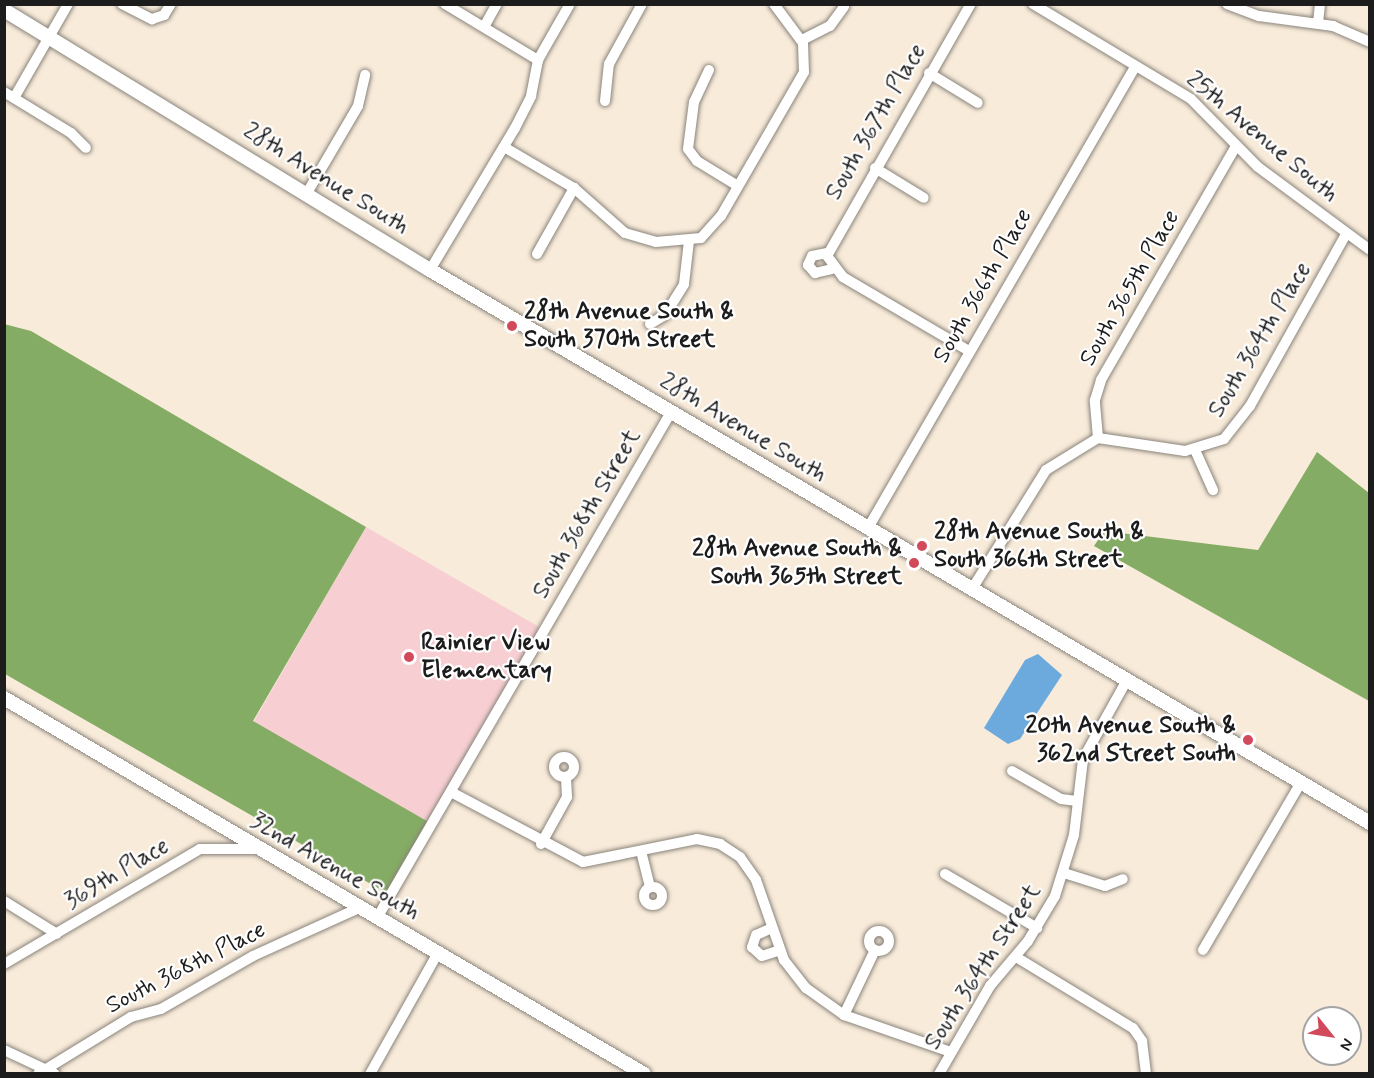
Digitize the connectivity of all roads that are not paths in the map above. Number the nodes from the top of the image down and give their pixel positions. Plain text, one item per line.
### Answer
1 (68, 4) edge
2 (122, 4) edge
3 (171, 4) edge
4 (445, 4) edge
5 (497, 4) edge
6 (570, 4) edge
7 (642, 4) edge
8 (774, 4) edge
9 (970, 4) edge
10 (1033, 4) edge
11 (1227, 4) edge
12 (1320, 4) edge
13 (844, 7) dead end
14 (4, 10) edge
15 (1318, 23) junction
16 (484, 27) junction
17 (50, 37) junction
18 (802, 40) junction
19 (1370, 42) edge
20 (538, 60) junction
21 (1135, 67) junction
22 (709, 70) dead end
23 (929, 73) junction
24 (364, 75) dead end
25 (9, 95) edge
26 (605, 101) dead end
27 (978, 103) dead end
28 (1236, 146) junction
29 (504, 147) junction
30 (86, 148) dead end
31 (874, 168) junction
32 (738, 186) junction
33 (574, 188) junction
34 (307, 193) junction
35 (924, 198) dead end
36 (1346, 234) junction
37 (689, 241) junction
38 (1370, 250) edge
39 (537, 254) dead end
40 (430, 270) junction
41 (650, 324) dead end
42 (969, 351) junction
43 (671, 412) junction
44 (1098, 438) junction
45 (1195, 450) junction
46 (1213, 490) dead end
47 (868, 528) junction
48 (972, 589) junction
49 (1127, 680) junction
50 (4, 698) edge
51 (1012, 771) dead end
52 (566, 777) dead end
53 (1301, 782) junction
54 (451, 792) junction
55 (1077, 801) junction
56 (1370, 823) edge
57 (541, 844) junction
58 (257, 849) junction
59 (641, 851) junction
60 (1064, 873) junction
61 (945, 874) dead end
62 (1123, 879) dead end
63 (650, 887) dead end
64 (4, 901) edge
65 (359, 908) junction
66 (377, 918) junction
67 (772, 928) junction
68 (1037, 928) junction
69 (57, 934) junction
70 (780, 950) junction
71 (875, 950) dead end
72 (1203, 950) dead end
73 (438, 953) junction
74 (1016, 957) junction
75 (4, 964) edge
76 (844, 1015) junction
77 (4, 1050) edge
78 (951, 1052) junction
79 (41, 1072) edge
80 (55, 1074) edge
81 (370, 1074) edge
82 (644, 1074) edge
83 (939, 1074) edge
84 (1146, 1074) edge

1 - 17 street
2 - 3 street
4 - 16 street
5 - 16 street
6 - 20 street
7 - 26 street
8 - 18 street
9 - 23 street, South 367th Place
10 - 21 street, 25th Avenue South
11 - 15 street
12 - 15 street
13 - 18 street
14 - 17 street, 28th Avenue South
15 - 19 street
16 - 20 street
17 - 25 street
17 - 34 street, 28th Avenue South
18 - 32 street
20 - 29 street
21 - 28 street, 25th Avenue South
21 - 42 street, South 366th Place
22 - 32 street
23 - 27 street
23 - 31 street, South 367th Place
24 - 34 street
25 - 30 street
28 - 36 street, 25th Avenue South
28 - 44 street, South 365th Place
29 - 33 street
29 - 40 street
31 - 35 street
31 - 42 street, South 367th Place
32 - 37 street
33 - 37 street
33 - 39 street
34 - 40 street, 28th Avenue South
36 - 38 street, 25th Avenue South
36 - 45 street, South 364th Place
37 - 41 street
40 - 43 street, 28th Avenue South
42 - 47 street, South 366th Place
43 - 47 street, 28th Avenue South
43 - 54 street, South 368th Street
44 - 45 street
44 - 48 street
45 - 46 street
47 - 48 street, 28th Avenue South
48 - 49 street, 28th Avenue South
49 - 53 street, 28th Avenue South
49 - 55 street, South 364th Street
50 - 58 street, 32nd Avenue South
51 - 55 street
52 - 57 street
53 - 56 street, 28th Avenue South
53 - 72 street
54 - 57 street
54 - 66 street, South 368th Street
55 - 60 street, South 364th Street
57 - 59 street
58 - 65 street, 32nd Avenue South
58 - 69 street, 369th Place
59 - 63 street
59 - 67 street
60 - 62 street
60 - 68 street, South 364th Street
61 - 68 street
64 - 69 street
65 - 66 street, 32nd Avenue South
65 - 79 street, South 368th Place
66 - 73 street, 32nd Avenue South
67 - 70 street
67 - 70 street
68 - 74 street, South 364th Street
69 - 75 street, 369th Place
70 - 76 street
71 - 76 street
73 - 81 street
73 - 82 street, 32nd Avenue South
74 - 78 street, South 364th Street
74 - 84 street
76 - 78 street
77 - 79 street
78 - 83 street, South 364th Street
79 - 80 street

